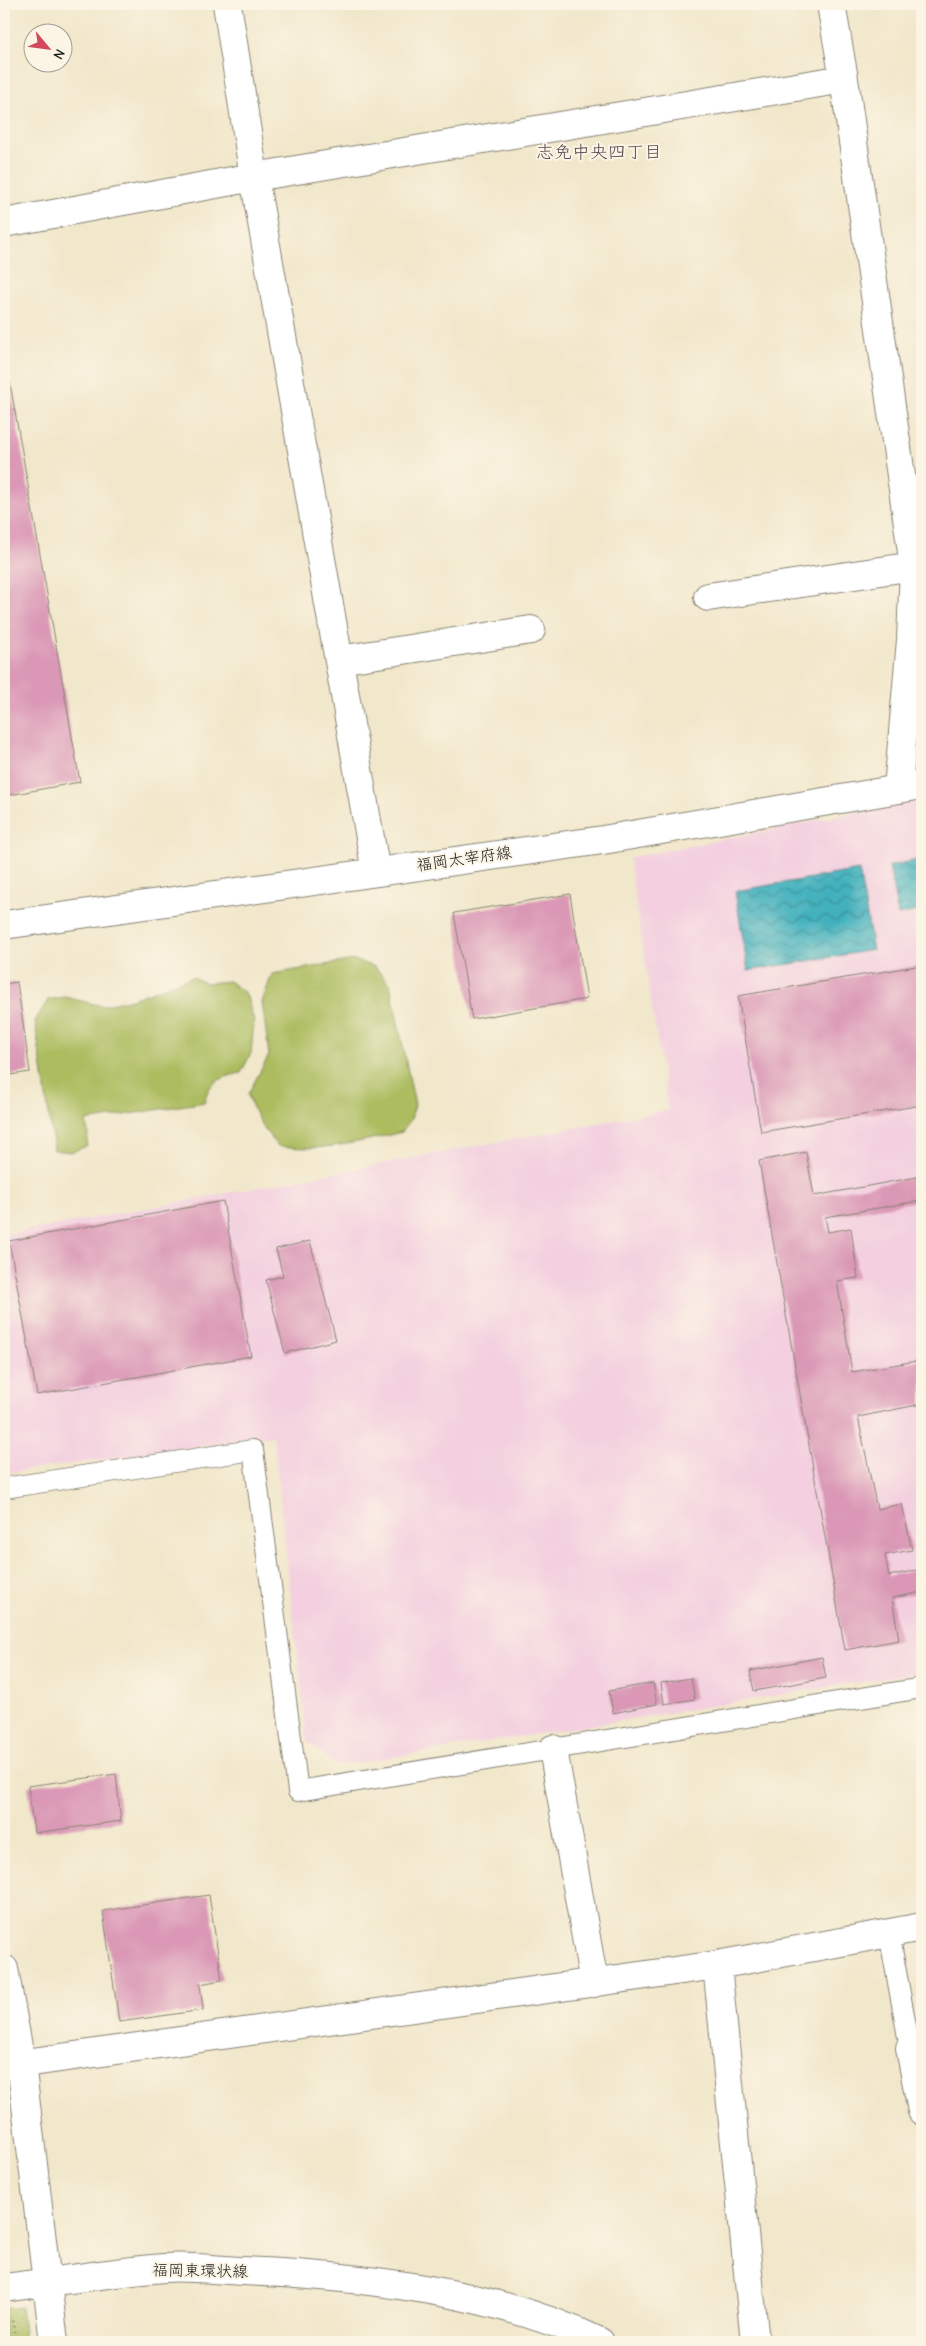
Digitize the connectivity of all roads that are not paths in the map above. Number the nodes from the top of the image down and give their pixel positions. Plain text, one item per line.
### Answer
1 (227, 4) edge
2 (831, 4) edge
3 (844, 79) junction
4 (254, 177) junction
5 (4, 223) edge
6 (914, 566) junction
7 (708, 597) dead end
8 (531, 630) dead end
9 (339, 660) junction
10 (910, 787) edge
11 (376, 872) junction
12 (4, 925) edge
13 (4, 1488) edge
14 (922, 1688) edge
15 (553, 1749) junction
16 (922, 1927) edge
17 (889, 1933) junction
18 (718, 1965) junction
19 (4, 1969) edge
20 (594, 1983) junction
21 (910, 2048) joint
22 (12, 2064) edge
23 (922, 2111) edge
24 (48, 2282) junction
25 (4, 2288) edge
26 (54, 2342) edge
27 (600, 2342) edge
28 (754, 2342) edge

1 - 4 street
2 - 3 street
3 - 4 street
3 - 6 street
4 - 5 street
4 - 9 street
6 - 7 street
6 - 10 street
8 - 9 street
9 - 11 street
10 - 11 street, 福岡太宰府線
11 - 12 street, 福岡太宰府線
13 - 15 lane
14 - 15 lane
15 - 20 street
16 - 17 street
17 - 18 street
17 - 21 lane
18 - 20 street
18 - 28 street
19 - 22 street
20 - 22 street
21 - 23 street
22 - 24 street
24 - 25 street, 福岡東環状線
24 - 26 street
24 - 27 street, 福岡東環状線

